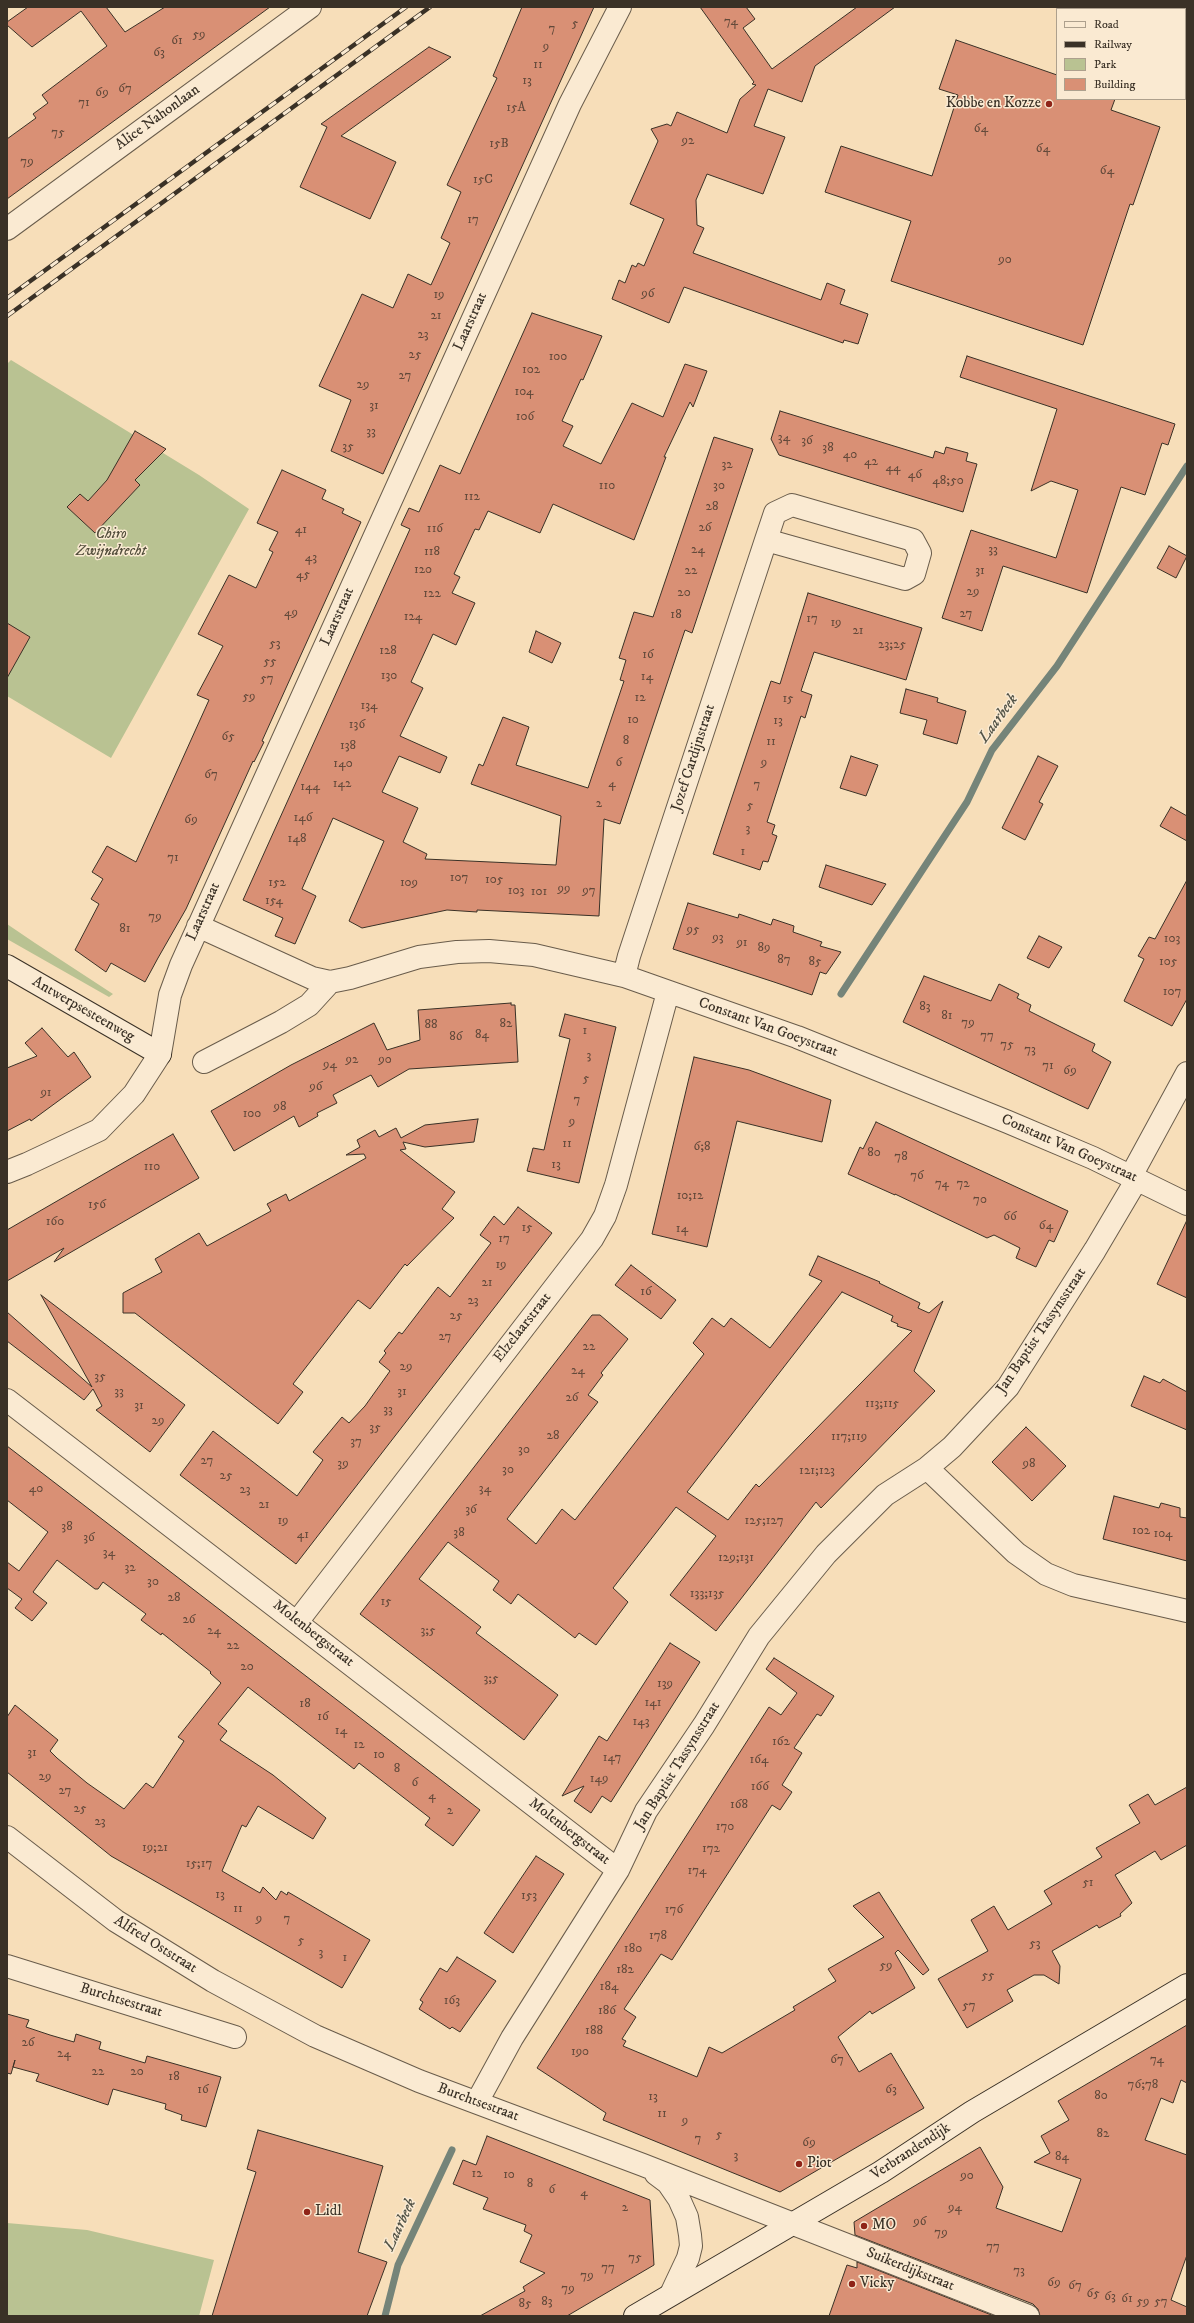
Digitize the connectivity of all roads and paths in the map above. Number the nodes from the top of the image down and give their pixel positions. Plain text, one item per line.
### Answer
1 (310, 7) edge
2 (620, 7) edge
3 (7, 229) edge
4 (766, 540) junction
5 (198, 926) junction
6 (7, 966) edge
7 (624, 976) junction
8 (330, 982) junction
9 (668, 992) junction
10 (160, 1054) junction
11 (204, 1062) dead end
12 (1187, 1072) edge
13 (7, 1172) edge
14 (1134, 1178) junction
15 (1187, 1204) edge
16 (7, 1400) edge
17 (927, 1468) junction
18 (1187, 1611) edge
19 (297, 1622) junction
20 (7, 1837) edge
21 (618, 1870) junction
22 (7, 1966) edge
23 (1187, 1985) edge
24 (315, 2036) joint
25 (235, 2037) dead end
26 (477, 2102) junction
27 (643, 2165) junction
28 (793, 2223) junction
29 (672, 2292) junction
30 (635, 2316) edge
31 (1028, 2316) edge

1 - 3 street, Alice Nahonlaan
2 - 5 street, Laarstraat
4 - 4 street, Jozef Cardijnstraat
4 - 7 street, Jozef Cardijnstraat
5 - 8 street, Constant Van Goeystraat
5 - 10 street, Laarstraat
6 - 10 street, Antwerpsesteenweg
7 - 8 street, Constant Van Goeystraat
7 - 9 street, Constant Van Goeystraat
8 - 11 street
9 - 14 street, Constant Van Goeystraat
9 - 19 street, Elzelaarstraat
10 - 13 street, Laarstraat
12 - 14 street, Jan Baptist Tassynsstraat
14 - 15 street, Constant Van Goeystraat
14 - 17 street, Jan Baptist Tassynsstraat
16 - 19 street, Molenbergstraat
17 - 18 street
17 - 21 street, Jan Baptist Tassynsstraat
19 - 21 street, Molenbergstraat
20 - 24 street, Alfred Oststraat
21 - 26 street, Jan Baptist Tassynsstraat
22 - 25 street, Burchtsestraat
23 - 28 street, Verbrandendijk
24 - 26 street, Burchtsestraat
26 - 27 street, Burchtsestraat
27 - 28 street, Burchtsestraat
27 - 29 street, Burchtsestraat
28 - 29 street, Verbrandendijk
28 - 31 street, Suikerdijkstraat
29 - 30 street, Verbrandendijk

